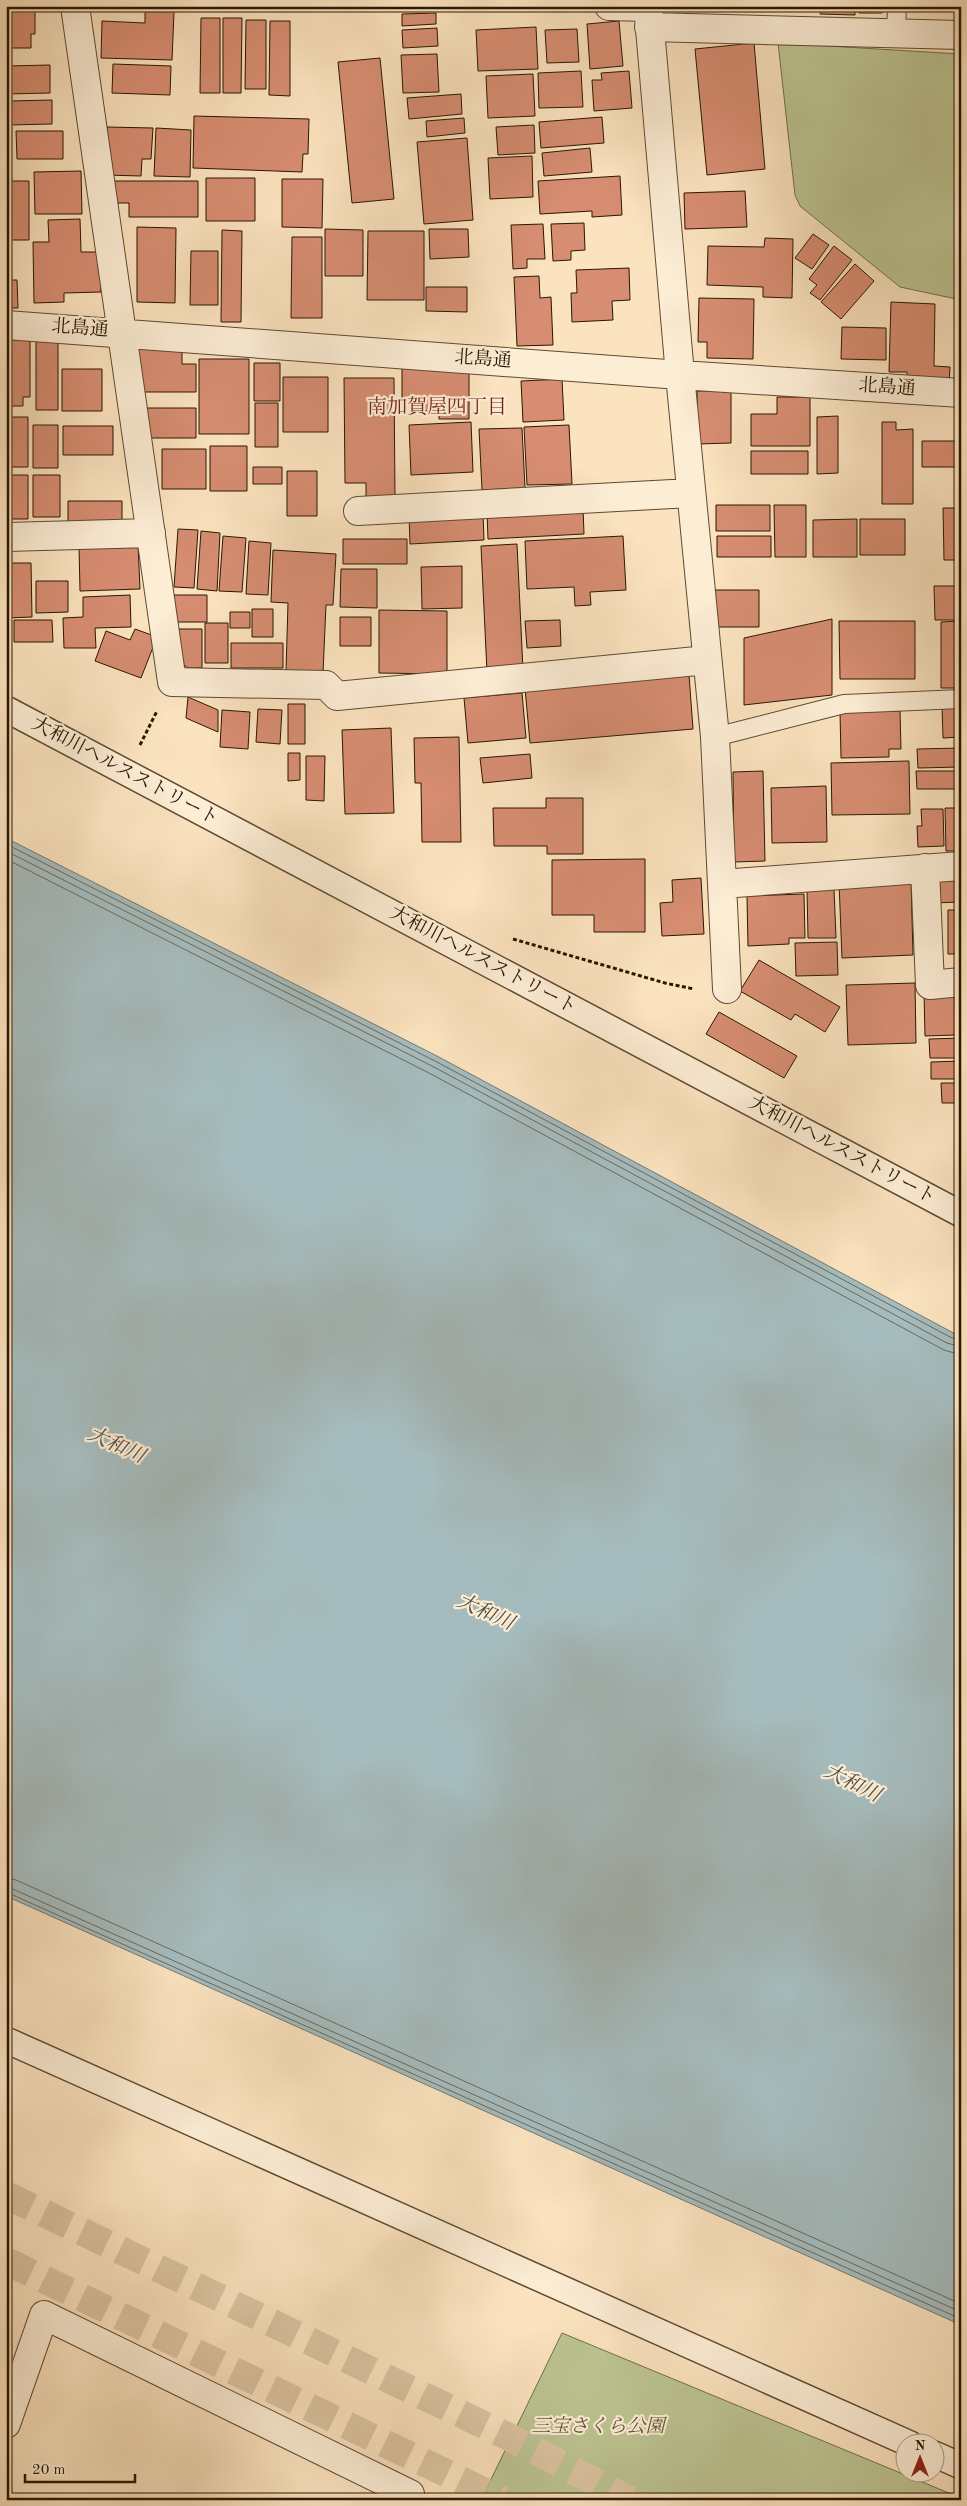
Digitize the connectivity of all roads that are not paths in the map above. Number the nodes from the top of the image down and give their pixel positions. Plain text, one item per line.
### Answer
1 (75, 6) edge
2 (608, 6) edge
3 (648, 13) edge
4 (896, 19) edge
5 (961, 35) edge
6 (6, 325) edge
7 (122, 332) junction
8 (680, 375) junction
9 (961, 393) edge
10 (691, 493) junction
11 (358, 511) dead end
12 (151, 533) junction
13 (6, 537) edge
14 (707, 660) junction
15 (961, 699) edge
16 (6, 709) edge
17 (715, 736) junction
18 (961, 866) edge
19 (925, 868) junction
20 (722, 884) junction
21 (961, 982) edge
22 (727, 989) road end
23 (961, 1214) edge
24 (6, 2040) edge
25 (6, 2424) edge
26 (894, 2437) edge
27 (944, 2458) edge
28 (961, 2466) edge
29 (408, 2500) edge

1 - 7 street
2 - 3 street
3 - 4 street
3 - 8 street
4 - 5 street
6 - 7 street, 北島通
7 - 8 street, 北島通
7 - 12 street
8 - 9 street, 北島通
8 - 10 street
10 - 11 street
10 - 14 street
12 - 13 street
12 - 14 street
14 - 17 street
15 - 17 lane
16 - 23 street, 大和川ヘルスストリート
17 - 20 street
18 - 19 street
19 - 20 street
19 - 21 street
20 - 22 street
24 - 26 street
25 - 29 street
27 - 28 street

